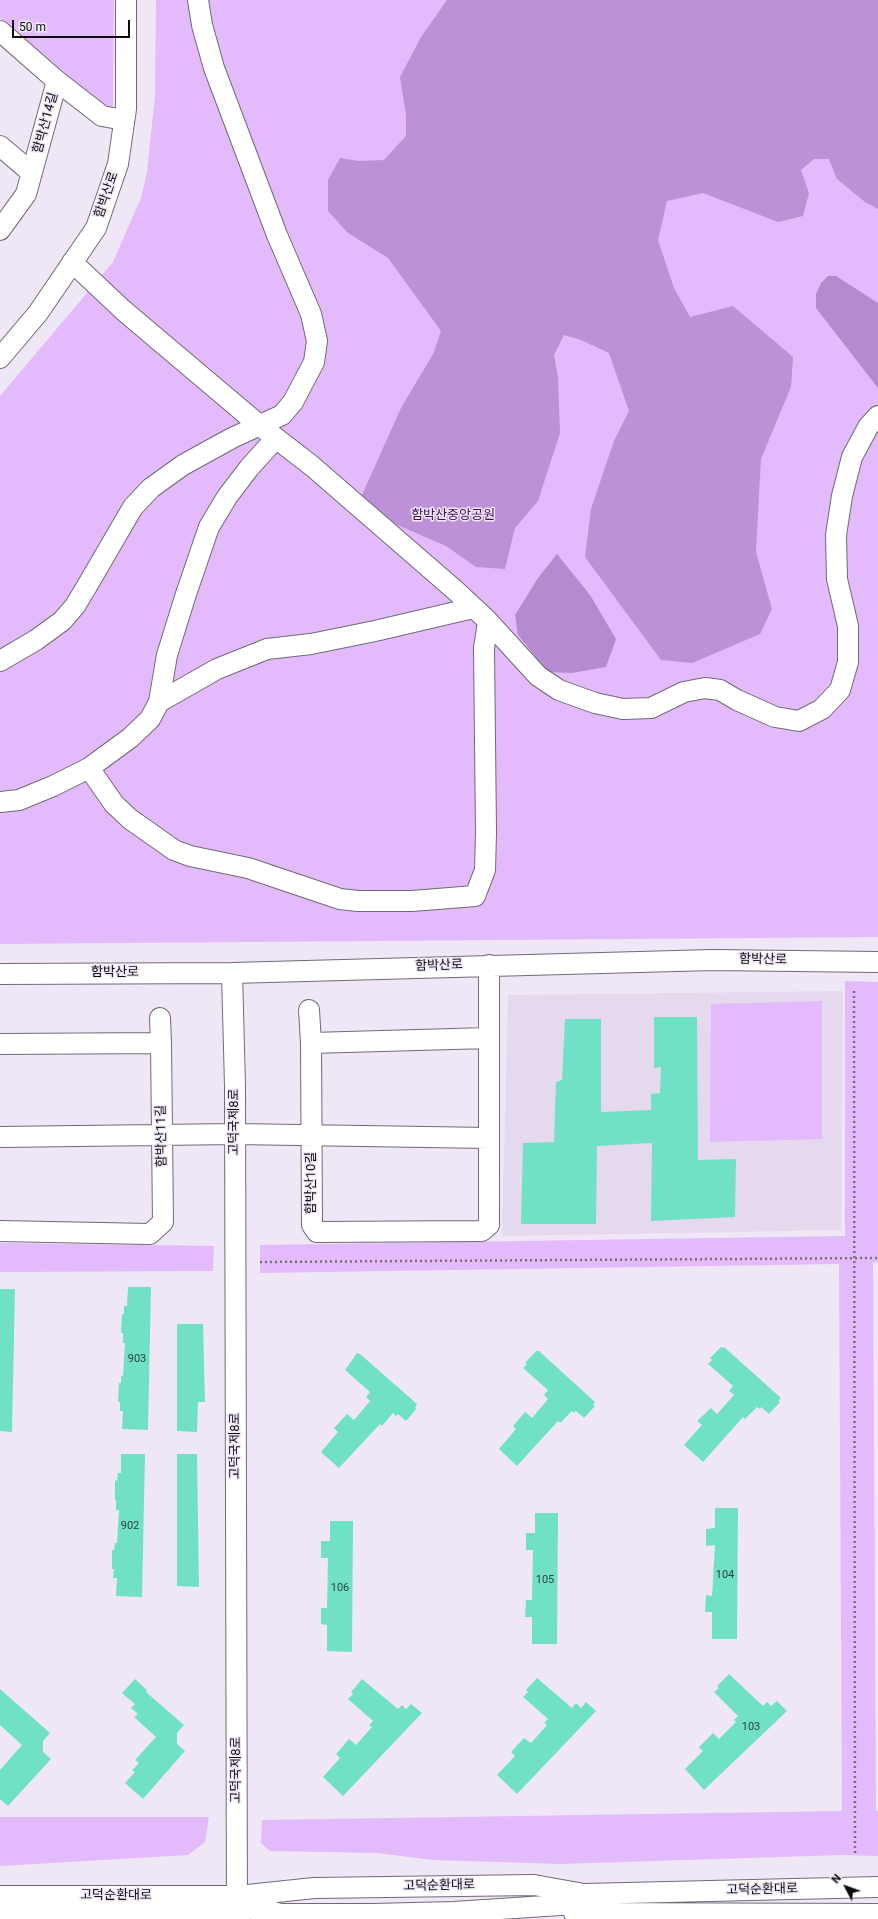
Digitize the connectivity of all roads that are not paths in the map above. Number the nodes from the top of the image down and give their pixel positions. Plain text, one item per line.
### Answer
1 (126, 0) edge
2 (198, 0) edge
3 (0, 31) edge
4 (57, 81) junction
5 (124, 120) junction
6 (0, 146) edge
7 (32, 173) junction
8 (0, 230) edge
9 (72, 262) junction
10 (0, 358) edge
11 (878, 416) edge
12 (259, 425) junction
13 (276, 438) junction
14 (474, 608) junction
15 (488, 622) junction
16 (0, 661) edge
17 (159, 702) junction
18 (89, 768) junction
19 (0, 802) edge
20 (878, 962) edge
21 (489, 965) junction
22 (232, 973) junction
23 (0, 974) edge
24 (309, 1010) dead end
25 (160, 1018) dead end
26 (488, 1038) junction
27 (161, 1043) junction
28 (311, 1043) junction
29 (0, 1044) edge
30 (235, 1134) junction
31 (312, 1135) junction
32 (162, 1136) junction
33 (0, 1137) edge
34 (489, 1138) junction
35 (0, 1231) edge
36 (878, 1887) edge
37 (584, 1894) junction
38 (0, 1896) edge
39 (878, 1897) edge
40 (563, 1904) junction
41 (0, 1907) edge
42 (237, 1909) edge
43 (878, 1914) edge
44 (0, 1916) edge
45 (204, 1916) edge

1 - 5 street, 함박산로
2 - 12 street
3 - 4 street, 함박산14길
4 - 5 street
4 - 7 street, 함박산14길
5 - 9 street, 함박산로
6 - 7 street
7 - 8 street, 함박산14길
9 - 10 street, 함박산로
9 - 12 street
11 - 15 street
12 - 13 street
12 - 16 street
13 - 14 street
13 - 17 street
14 - 15 street
14 - 17 street
15 - 18 street
17 - 18 street
18 - 19 street
20 - 21 street, 함박산로
21 - 22 street, 함박산로
21 - 26 street, 함박산10길
22 - 23 street, 함박산로
22 - 30 street, 고덕국제8로
24 - 28 street, 함박산10길
25 - 27 street, 함박산11길
26 - 28 street
26 - 34 street, 함박산10길
27 - 29 street
27 - 32 street, 함박산11길
28 - 31 street, 함박산10길
30 - 31 street
30 - 32 street
30 - 42 street, 고덕국제8로
31 - 34 street
31 - 34 street, 함박산10길
32 - 33 street
32 - 35 street, 함박산11길
36 - 37 street, 고덕순환대로
37 - 40 street
37 - 42 street, 고덕순환대로
38 - 42 street, 고덕순환대로
39 - 40 street
40 - 42 street
41 - 42 street
42 - 43 street
42 - 45 street
44 - 45 street

